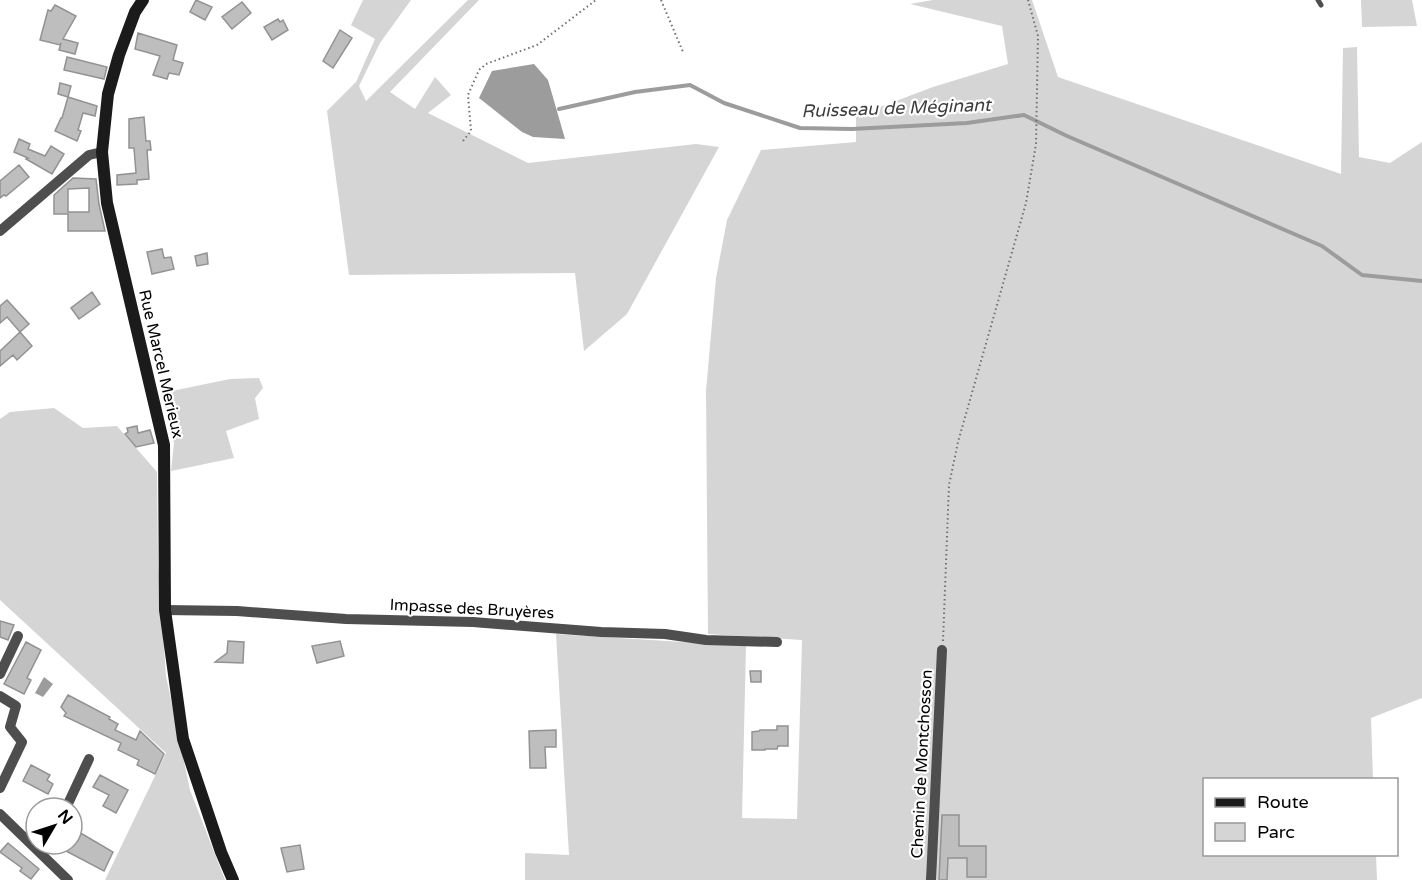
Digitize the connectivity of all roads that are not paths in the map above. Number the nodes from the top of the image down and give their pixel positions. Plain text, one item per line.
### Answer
1 (143, 0) edge
2 (102, 152) junction
3 (0, 231) edge
4 (165, 610) junction
5 (18, 636) dead end
6 (777, 642) dead end
7 (942, 650) road end
8 (0, 674) edge
9 (0, 696) edge
10 (89, 759) dead end
11 (0, 788) edge
12 (72, 796) edge
13 (0, 814) edge
14 (24, 837) edge
15 (43, 856) edge
16 (68, 880) edge
17 (233, 880) edge
18 (931, 880) edge

1 - 2 main road, Rue Marcel Merieux
2 - 3 street
2 - 4 main road, Rue Marcel Merieux
4 - 6 street, Impasse des Bruyères
4 - 17 main road, Rue Marcel Merieux
5 - 8 street
7 - 18 street, Chemin de Montchosson
9 - 11 street
10 - 12 street
13 - 14 street
15 - 16 street

